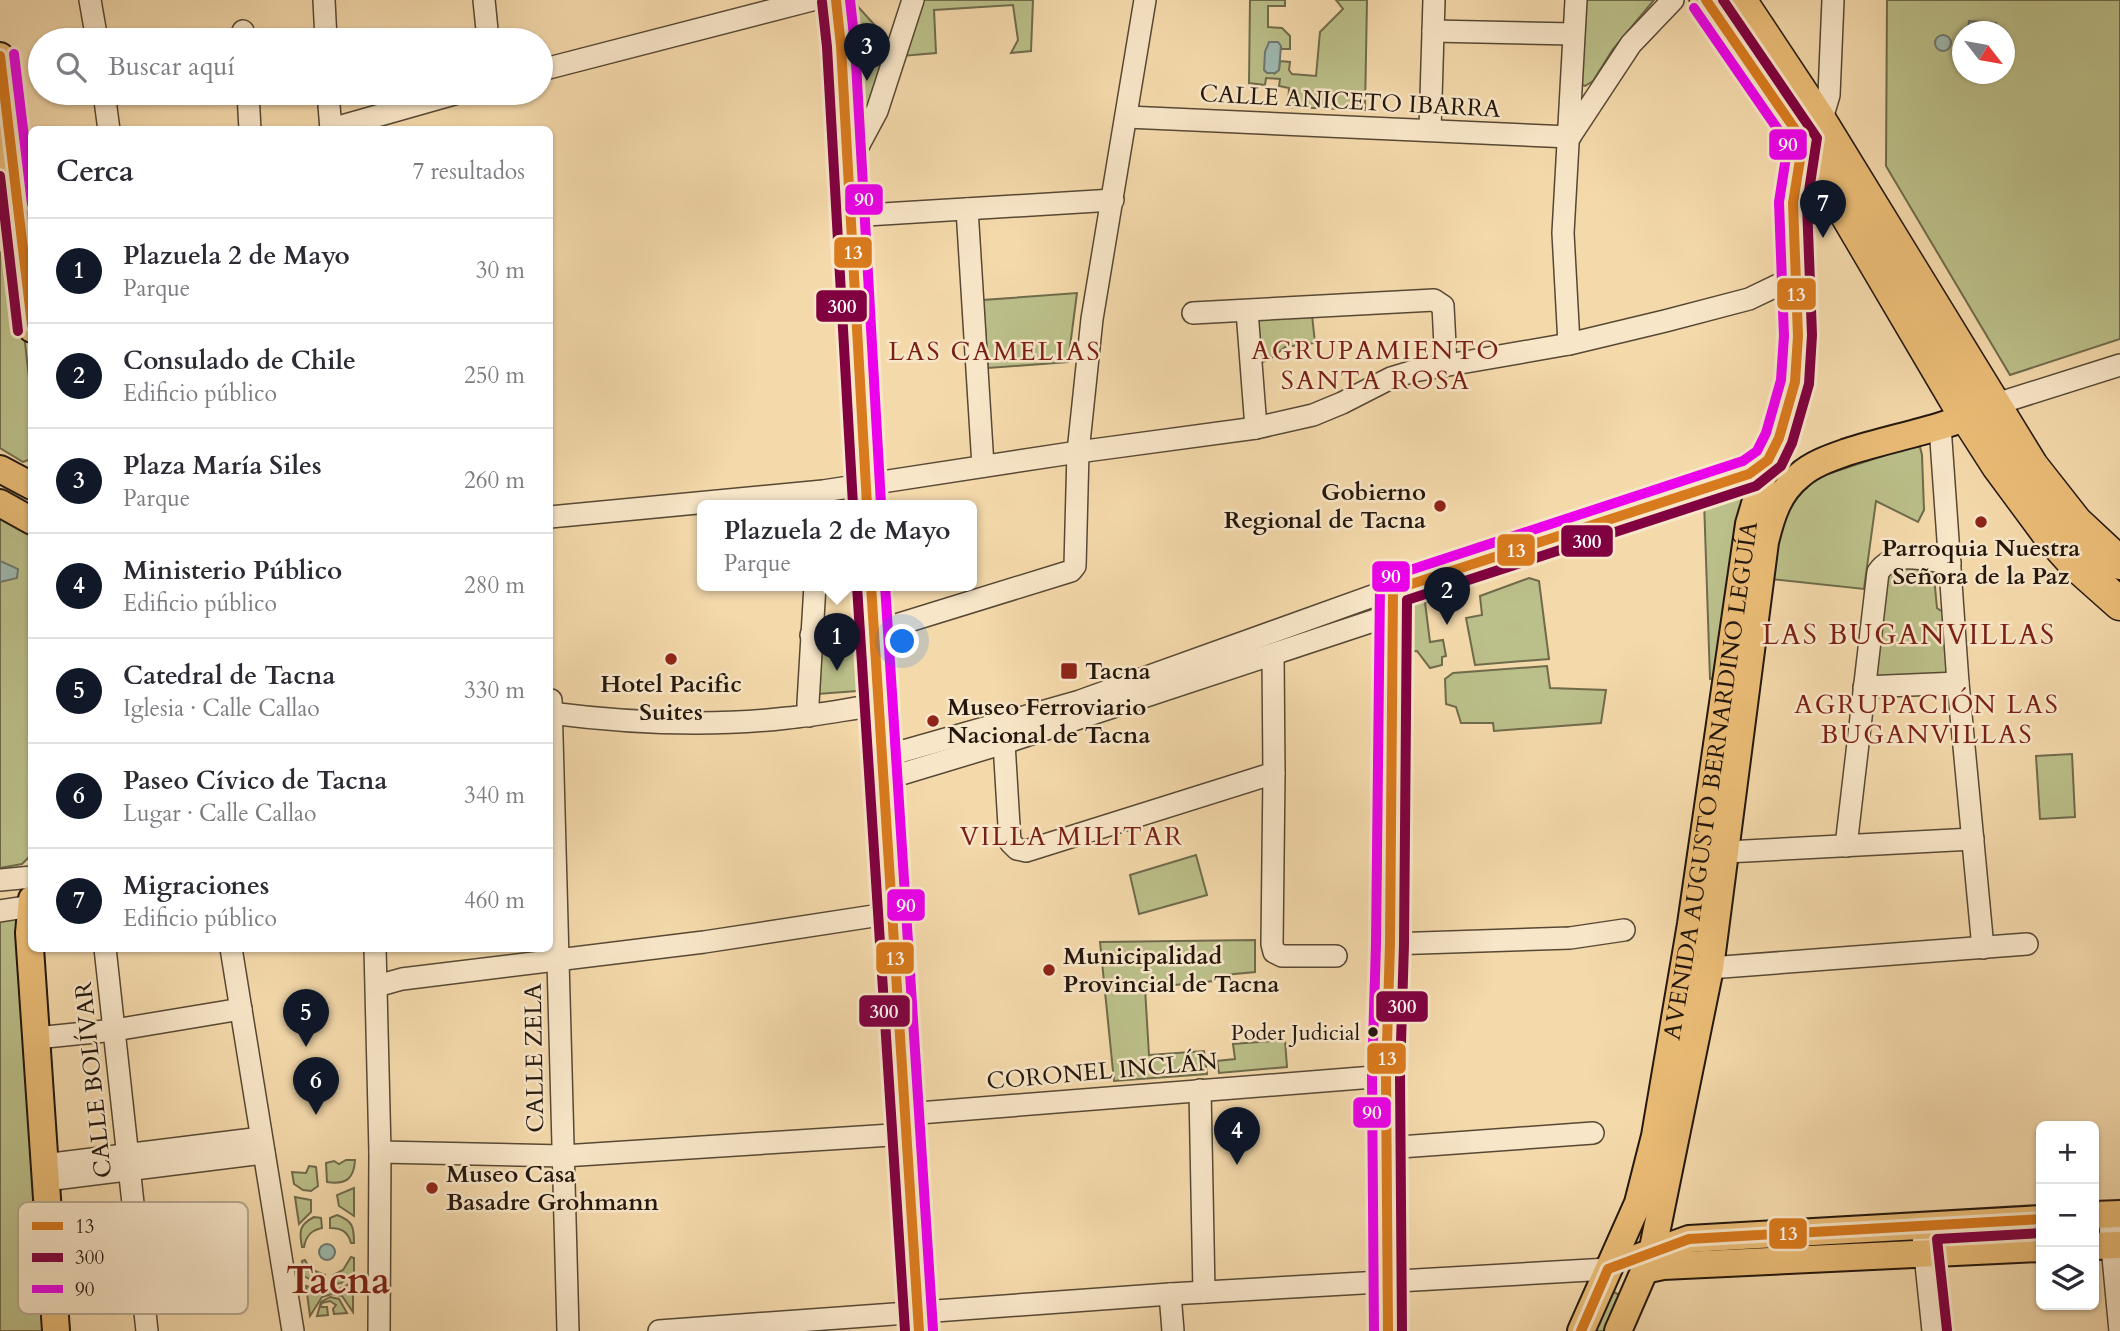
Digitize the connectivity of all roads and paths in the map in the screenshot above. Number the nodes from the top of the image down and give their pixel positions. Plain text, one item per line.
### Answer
1 (90, 0) edge
2 (324, 0) edge
3 (484, 0) edge
4 (812, 0) edge
5 (836, 0) edge
6 (913, 0) edge
7 (1145, 0) edge
8 (1434, 0) edge
9 (1576, 0) edge
10 (1673, 0) edge
11 (1706, 0) edge
12 (1740, 0) edge
13 (1833, 0) edge
14 (95, 28) edge
15 (325, 28) edge
16 (487, 28) edge
17 (1433, 31) junction
18 (1573, 34) junction
19 (0, 57) edge
20 (553, 67) edge
21 (3, 97) edge
22 (106, 105) edge
23 (249, 105) edge
24 (329, 105) edge
25 (416, 105) edge
26 (1127, 117) junction
27 (108, 126) edge
28 (250, 126) edge
29 (331, 126) edge
30 (342, 126) edge
31 (1430, 130) junction
32 (1812, 131) junction
33 (1570, 137) junction
34 (847, 167) junction
35 (1113, 200) junction
36 (967, 209) junction
37 (850, 216) junction
38 (18, 245) edge
39 (1795, 277) junction
40 (28, 305) edge
41 (1247, 311) junction
42 (1193, 313) dead end
43 (1569, 344) junction
44 (1446, 365) junction
45 (2120, 365) edge
46 (1966, 416) junction
47 (1256, 428) junction
48 (1078, 452) junction
49 (0, 453) edge
50 (1768, 460) junction
51 (983, 466) junction
52 (28, 468) edge
53 (0, 469) edge
54 (1799, 475) junction
55 (28, 484) edge
56 (0, 487) edge
57 (866, 495) edge
58 (822, 498) edge
59 (793, 500) edge
60 (28, 501) edge
61 (0, 503) edge
62 (697, 507) edge
63 (553, 517) edge
64 (28, 519) edge
65 (1950, 563) junction
66 (2120, 563) edge
67 (1393, 590) junction
68 (815, 591) edge
69 (872, 591) edge
70 (2120, 604) edge
71 (1394, 614) junction
72 (874, 630) junction
73 (811, 635) junction
74 (1273, 655) junction
75 (1958, 683) junction
76 (1864, 687) junction
77 (878, 698) junction
78 (553, 706) edge
79 (809, 710) junction
80 (1004, 743) junction
81 (881, 757) junction
82 (1274, 773) junction
83 (885, 779) junction
84 (553, 801) edge
85 (1973, 839) junction
86 (1846, 846) junction
87 (1726, 852) junction
88 (28, 877) edge
89 (0, 880) edge
90 (28, 905) edge
91 (0, 911) edge
92 (893, 913) junction
93 (1624, 930) dead end
94 (1390, 944) junction
95 (2026, 944) dead end
96 (1983, 948) junction
97 (30, 952) edge
98 (105, 952) edge
99 (232, 952) edge
100 (375, 952) edge
101 (1336, 956) dead end
102 (558, 960) junction
103 (1710, 968) junction
104 (1684, 969) junction
105 (377, 986) junction
106 (241, 1009) junction
107 (114, 1030) junction
108 (36, 1038) junction
109 (1387, 1076) junction
110 (1200, 1090) junction
111 (906, 1124) junction
112 (1594, 1133) dead end
113 (262, 1145) junction
114 (1386, 1148) junction
115 (380, 1152) junction
116 (563, 1156) junction
117 (127, 1163) junction
118 (45, 1172) junction
119 (47, 1202) edge
120 (132, 1202) edge
121 (1662, 1208) junction
122 (2107, 1215) edge
123 (2036, 1219) edge
124 (1923, 1226) junction
125 (1801, 1233) junction
126 (1689, 1239) junction
127 (2108, 1245) edge
128 (2036, 1248) edge
129 (1926, 1254) junction
130 (1804, 1259) junction
131 (1648, 1262) junction
132 (1608, 1269) junction
133 (1387, 1280) junction
134 (1204, 1292) junction
135 (1170, 1294) junction
136 (919, 1322) edge
137 (293, 1331) edge
138 (379, 1331) edge
139 (568, 1331) edge
140 (659, 1331) edge
141 (1173, 1331) edge
142 (1388, 1331) edge
143 (1581, 1331) edge
144 (1618, 1331) edge
145 (1933, 1331) edge
146 (2120, 1331) edge

1 - 14 street
2 - 15 street
3 - 16 street
4 - 20 street
5 - 34 street
6 - 34 street
7 - 26 street
8 - 17 street
9 - 18 street
10 - 33 street
11 - 32 highway
12 - 32 highway
13 - 32 street
17 - 18 street
17 - 31 street
18 - 33 street
19 - 21 main road
21 - 38 main road
22 - 27 street
23 - 28 street
24 - 29 street
25 - 30 street
26 - 31 street, CALLE ANICETO IBARRA
26 - 35 street
31 - 33 street, CALLE ANICETO IBARRA
32 - 39 main road, AVENIDA AUGUSTO BERNARDINO LEGUÍA
32 - 46 highway
33 - 43 street
34 - 37 street
35 - 36 street
35 - 48 street
36 - 37 street
36 - 51 street
37 - 57 street
38 - 40 main road
39 - 43 street
39 - 50 main road, AVENIDA AUGUSTO BERNARDINO LEGUÍA
41 - 42 street
41 - 44 street
41 - 47 street
43 - 44 street
44 - 47 street
45 - 46 street
46 - 54 main road, AVENIDA AUGUSTO BERNARDINO LEGUÍA
46 - 65 street
46 - 66 highway
46 - 70 highway
47 - 48 street
48 - 51 street
48 - 72 street
49 - 52 main road
50 - 54 main road
50 - 67 street
50 - 104 main road, AVENIDA AUGUSTO BERNARDINO LEGUÍA
51 - 57 street
53 - 55 main road
54 - 87 main road, AVENIDA AUGUSTO BERNARDINO LEGUÍA
56 - 60 main road
57 - 58 street
58 - 59 street
61 - 64 main road
62 - 63 street
65 - 75 street
65 - 76 street
67 - 71 street
67 - 81 street
68 - 73 street
69 - 72 street
71 - 74 street
71 - 94 street
72 - 73 street
72 - 77 street
73 - 79 street
74 - 80 street
74 - 82 street
75 - 76 street
75 - 85 street
76 - 86 street
77 - 79 street
77 - 81 street
78 - 79 street
80 - 82 street
80 - 83 street
81 - 83 street
82 - 101 street
83 - 92 street
84 - 102 street, CALLE ZELA
85 - 86 street
85 - 96 street
86 - 87 street
87 - 103 main road, AVENIDA AUGUSTO BERNARDINO LEGUÍA
88 - 89 street
90 - 91 street
92 - 102 street
92 - 111 street
93 - 94 street
94 - 109 street
95 - 96 street
96 - 103 street
97 - 108 main road
98 - 107 street, CALLE BOLÍVAR
99 - 106 street
100 - 105 street
102 - 105 street
102 - 116 street, CALLE ZELA
103 - 104 street
103 - 121 main road, AVENIDA AUGUSTO BERNARDINO LEGUÍA
104 - 132 main road, AVENIDA AUGUSTO BERNARDINO LEGUÍA
105 - 115 street
106 - 107 street
106 - 113 street
107 - 108 street
107 - 117 street, CALLE BOLÍVAR
108 - 118 main road
109 - 110 street, CORONEL INCLÁN
109 - 114 street
110 - 111 street, CORONEL INCLÁN
110 - 134 street
111 - 116 street, CORONEL INCLÁN
111 - 136 street
112 - 114 street
113 - 117 street
113 - 137 street
114 - 133 street
115 - 116 street, CORONEL INCLÁN
115 - 138 street
116 - 139 street, CALLE ZELA
117 - 118 street
117 - 120 street, CALLE BOLÍVAR
118 - 119 main road
121 - 126 main road
121 - 131 main road, AVENIDA AUGUSTO BERNARDINO LEGUÍA
122 - 127 street
123 - 124 main road
124 - 125 main road
124 - 129 street
125 - 126 main road
125 - 130 main road
126 - 131 main road
127 - 146 street
128 - 129 main road
129 - 130 main road
129 - 145 street
130 - 131 main road
131 - 132 main road
131 - 144 main road, AVENIDA AUGUSTO BERNARDINO LEGUÍA
132 - 133 street
132 - 143 main road, AVENIDA AUGUSTO BERNARDINO LEGUÍA
133 - 134 street
133 - 142 street
134 - 135 street
135 - 136 street
135 - 141 street
136 - 140 street

